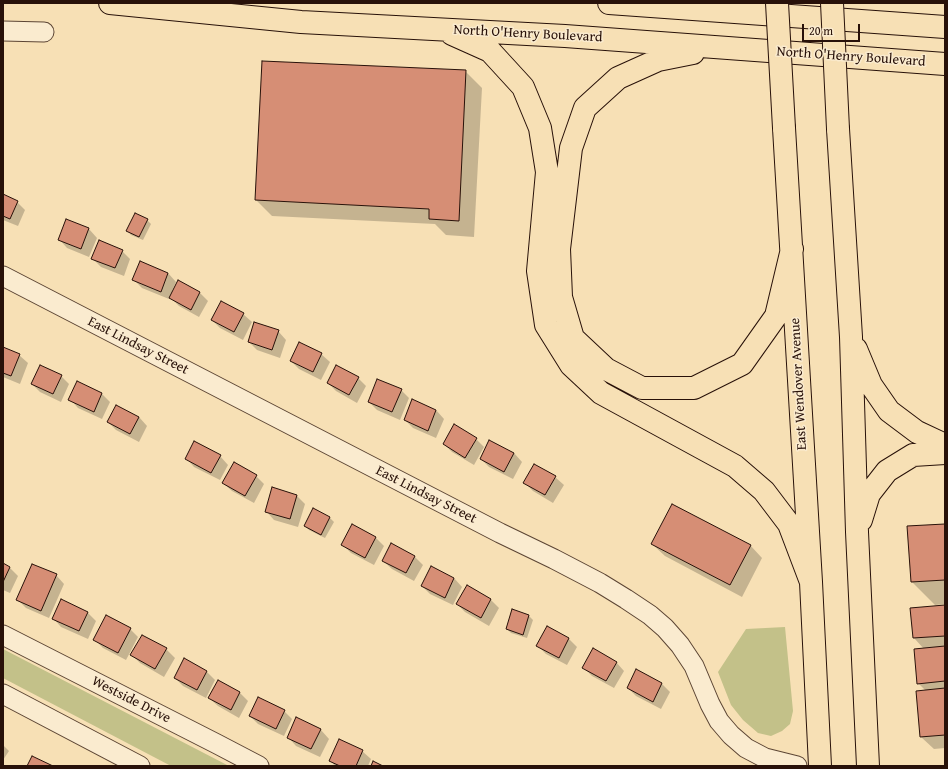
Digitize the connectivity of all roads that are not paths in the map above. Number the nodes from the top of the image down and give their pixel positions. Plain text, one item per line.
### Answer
1 (110, 3) edge
2 (609, 3) edge
3 (777, 3) edge
4 (832, 3) edge
5 (735, 8) edge
6 (945, 27) edge
7 (442, 29) junction
8 (3, 31) edge
9 (44, 32) dead end
10 (717, 48) junction
11 (945, 64) edge
12 (792, 249) junction
13 (3, 276) edge
14 (851, 336) junction
15 (945, 445) edge
16 (945, 453) edge
17 (857, 532) junction
18 (811, 582) junction
19 (3, 636) edge
20 (3, 694) edge
21 (140, 766) edge
22 (259, 766) edge
23 (797, 766) edge
24 (820, 766) edge
25 (868, 766) edge

1 - 7 highway, North O'Henry Boulevard
2 - 5 highway
3 - 12 highway, East Wendover Avenue, bridge
4 - 14 highway, bridge
5 - 6 highway
7 - 10 highway, North O'Henry Boulevard
7 - 18 highway
8 - 9 street
10 - 11 highway, North O'Henry Boulevard
10 - 12 highway
12 - 18 highway, East Wendover Avenue
13 - 23 street, East Lindsay Street
14 - 15 highway
14 - 17 highway
16 - 17 highway
17 - 25 highway
18 - 24 highway, East Wendover Avenue
19 - 22 street, Westside Drive
20 - 21 street

